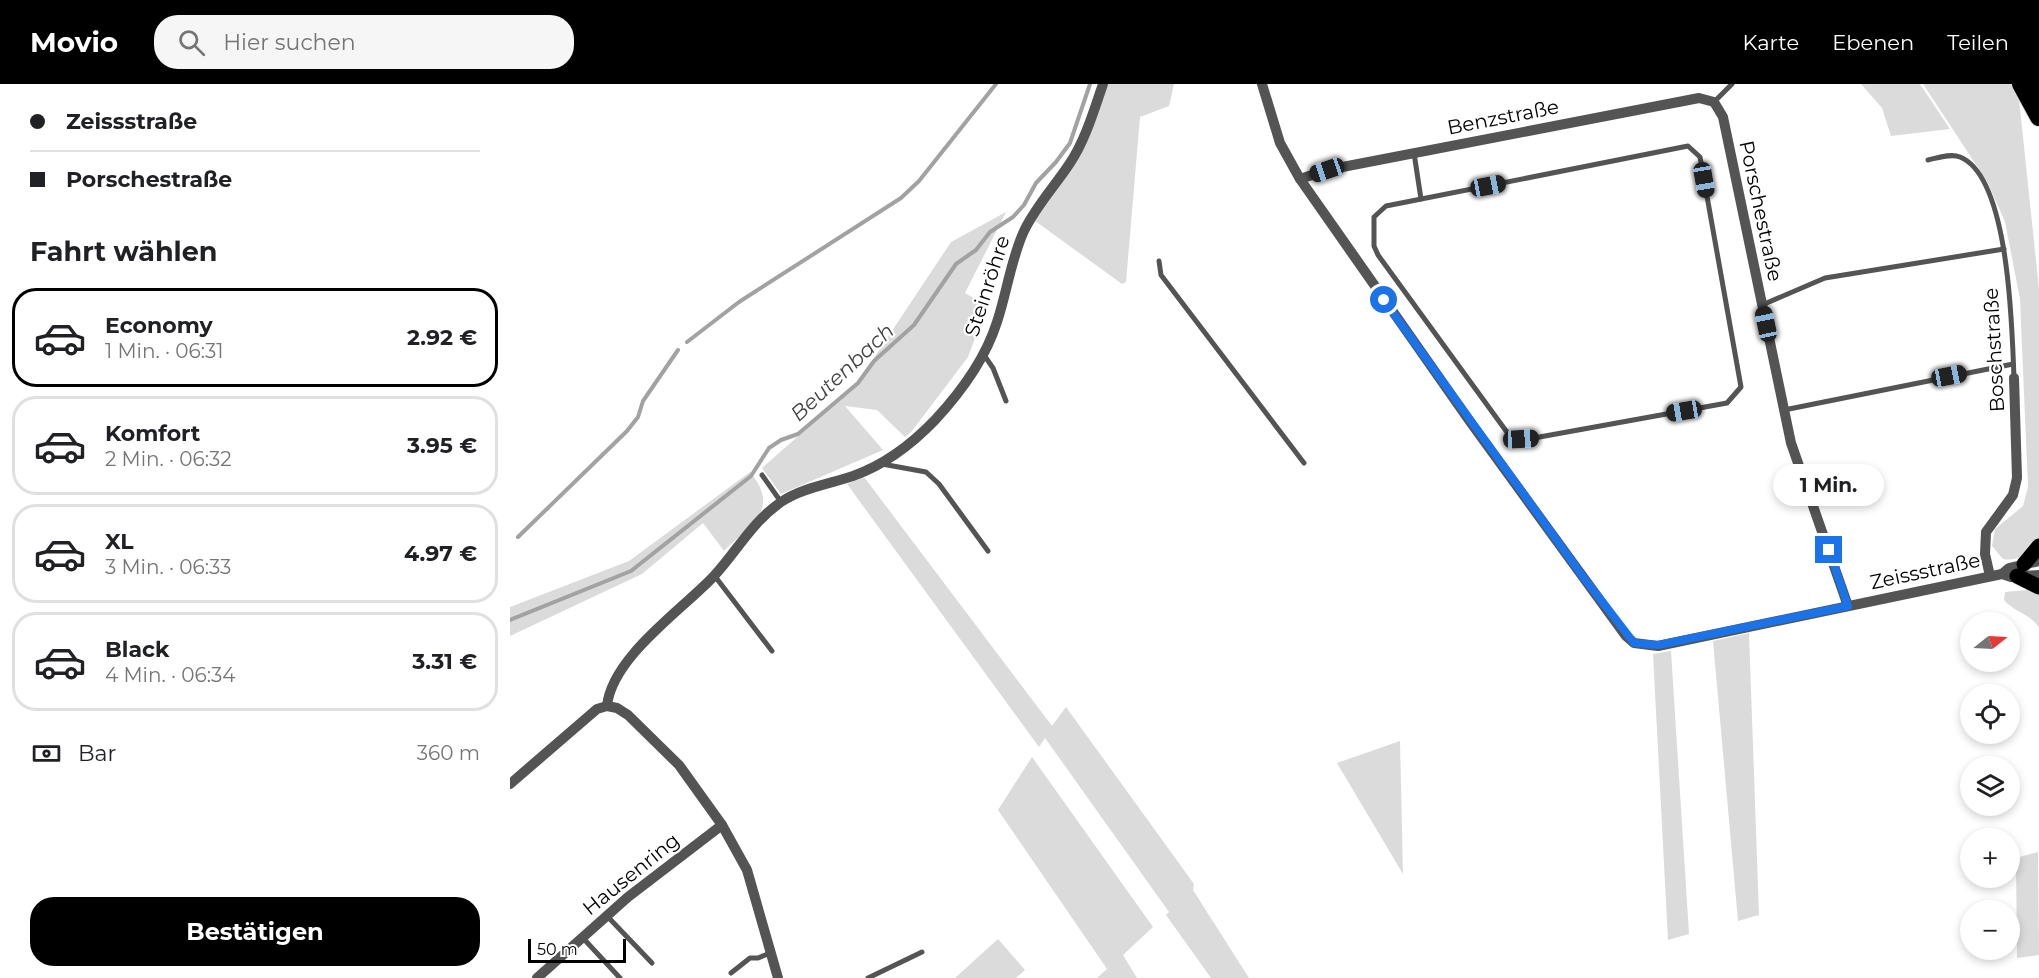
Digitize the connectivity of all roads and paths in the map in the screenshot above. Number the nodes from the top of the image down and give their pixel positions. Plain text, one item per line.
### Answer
1 (1103, 84) edge
2 (1262, 84) edge
3 (1732, 84) edge
4 (2021, 84) edge
5 (2036, 84) edge
6 (1714, 102) junction
7 (2039, 118) edge
8 (1414, 153) junction
9 (1928, 160) dead end
10 (1300, 179) junction
11 (1421, 199) junction
12 (2004, 249) junction
13 (1159, 261) dead end
14 (1762, 305) junction
15 (984, 356) junction
16 (2013, 364) junction
17 (2014, 378) joint
18 (1006, 401) dead end
19 (1784, 410) junction
20 (1304, 463) dead end
21 (880, 464) junction
22 (762, 475) dead end
23 (781, 502) junction
24 (2039, 546) edge
25 (988, 550) dead end
26 (2027, 567) edge
27 (714, 575) junction
28 (2039, 575) edge
29 (1990, 576) junction
30 (2039, 586) edge
31 (1848, 606) junction
32 (772, 651) dead end
33 (607, 706) junction
34 (510, 784) edge
35 (722, 825) junction
36 (607, 916) junction
37 (582, 937) junction
38 (922, 952) dead end
39 (770, 953) junction
40 (652, 963) dead end
41 (731, 974) dead end
42 (537, 978) edge
43 (620, 978) edge
44 (778, 978) edge
45 (868, 978) edge

1 - 15 street, Steinröhre
2 - 10 street, Zeissstraße
3 - 6 lane
4 - 7 highway
5 - 7 main road
6 - 8 street, Benzstraße
6 - 14 street, Porschestraße
8 - 10 street, Benzstraße
8 - 11 lane
9 - 12 lane, Boschstraße
10 - 31 street, Zeissstraße
11 - 11 lane
12 - 14 lane
12 - 16 lane, Boschstraße
13 - 20 lane
14 - 19 street, Porschestraße
15 - 18 lane
15 - 21 street, Steinröhre
16 - 17 lane, Boschstraße
16 - 19 lane
17 - 29 street, Boschstraße
19 - 31 street, Porschestraße
21 - 23 street, Steinröhre
21 - 25 lane
22 - 23 lane
23 - 27 street, Steinröhre
24 - 26 main road
26 - 28 street
26 - 29 street, Zeissstraße
26 - 30 main road
27 - 32 lane
27 - 33 street
29 - 31 street, Zeissstraße
33 - 34 street
33 - 35 street
35 - 36 street, Hausenring
35 - 39 street
36 - 37 street, Hausenring
36 - 40 lane
37 - 42 street, Hausenring
37 - 43 lane
38 - 45 lane
39 - 41 lane
39 - 44 street

